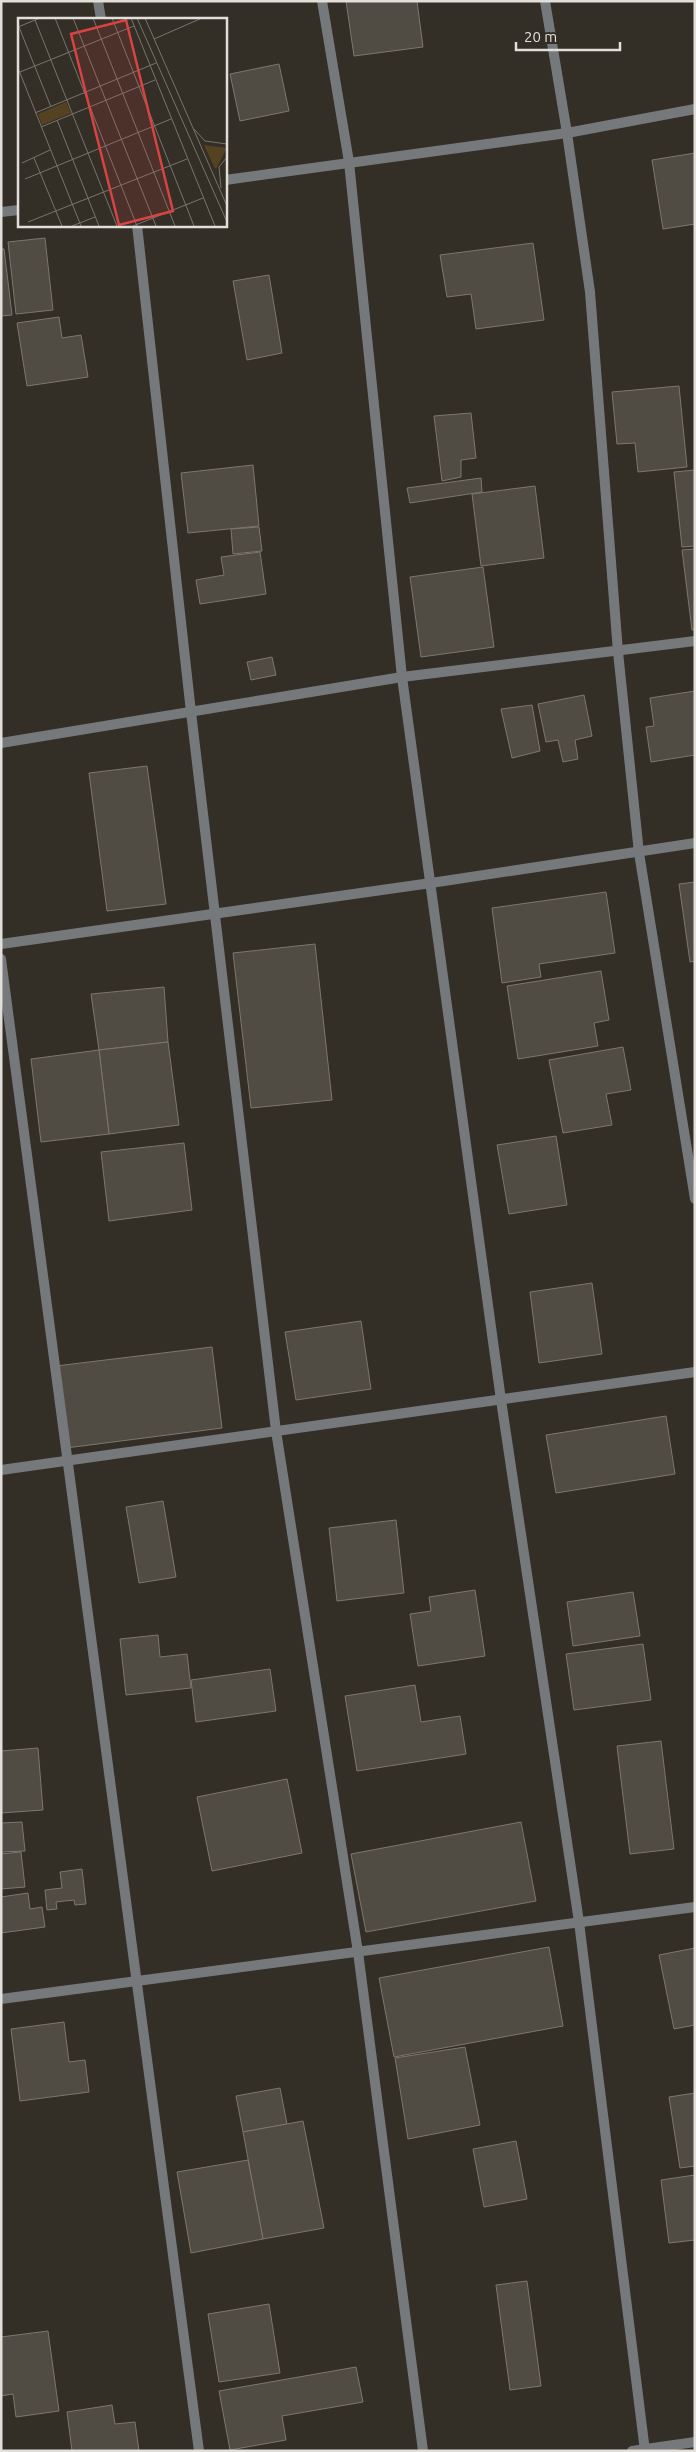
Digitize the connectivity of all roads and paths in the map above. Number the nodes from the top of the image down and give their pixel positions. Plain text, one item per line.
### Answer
1 (98, 1) edge
2 (322, 1) edge
3 (545, 1) edge
4 (101, 18) edge
5 (695, 109) edge
6 (567, 133) junction
7 (349, 162) junction
8 (226, 180) edge
9 (18, 210) edge
10 (1, 212) edge
11 (137, 226) edge
12 (695, 641) edge
13 (618, 652) junction
14 (402, 677) junction
15 (191, 712) junction
16 (1, 743) edge
17 (695, 843) edge
18 (639, 852) junction
19 (431, 883) junction
20 (216, 913) junction
21 (1, 944) edge
22 (1, 959) edge
23 (695, 1199) edge
24 (695, 1372) edge
25 (501, 1400) junction
26 (276, 1431) junction
27 (68, 1461) junction
28 (1, 1470) edge
29 (695, 1907) edge
30 (578, 1922) junction
31 (358, 1952) junction
32 (137, 1982) junction
33 (1, 2000) edge
34 (695, 2442) edge
35 (644, 2450) edge
36 (199, 2451) edge
37 (423, 2451) edge
38 (632, 2451) edge

1 - 4 street
2 - 7 street
3 - 6 street
5 - 6 street
6 - 7 street
6 - 13 street
7 - 8 street
7 - 14 street
9 - 10 street
11 - 15 street
12 - 13 street
13 - 14 street
13 - 18 street
14 - 15 street
14 - 19 street
15 - 16 street
15 - 20 street
17 - 18 street
18 - 19 street
18 - 23 street
19 - 20 street
19 - 25 street
20 - 21 street
20 - 26 street
22 - 27 street
24 - 25 street
25 - 26 street
25 - 30 street
26 - 27 street
26 - 31 street
27 - 28 street
27 - 32 street
29 - 30 street
30 - 31 street
30 - 35 street
31 - 32 street
31 - 37 street
32 - 33 street
32 - 36 street
34 - 35 street
35 - 38 street

